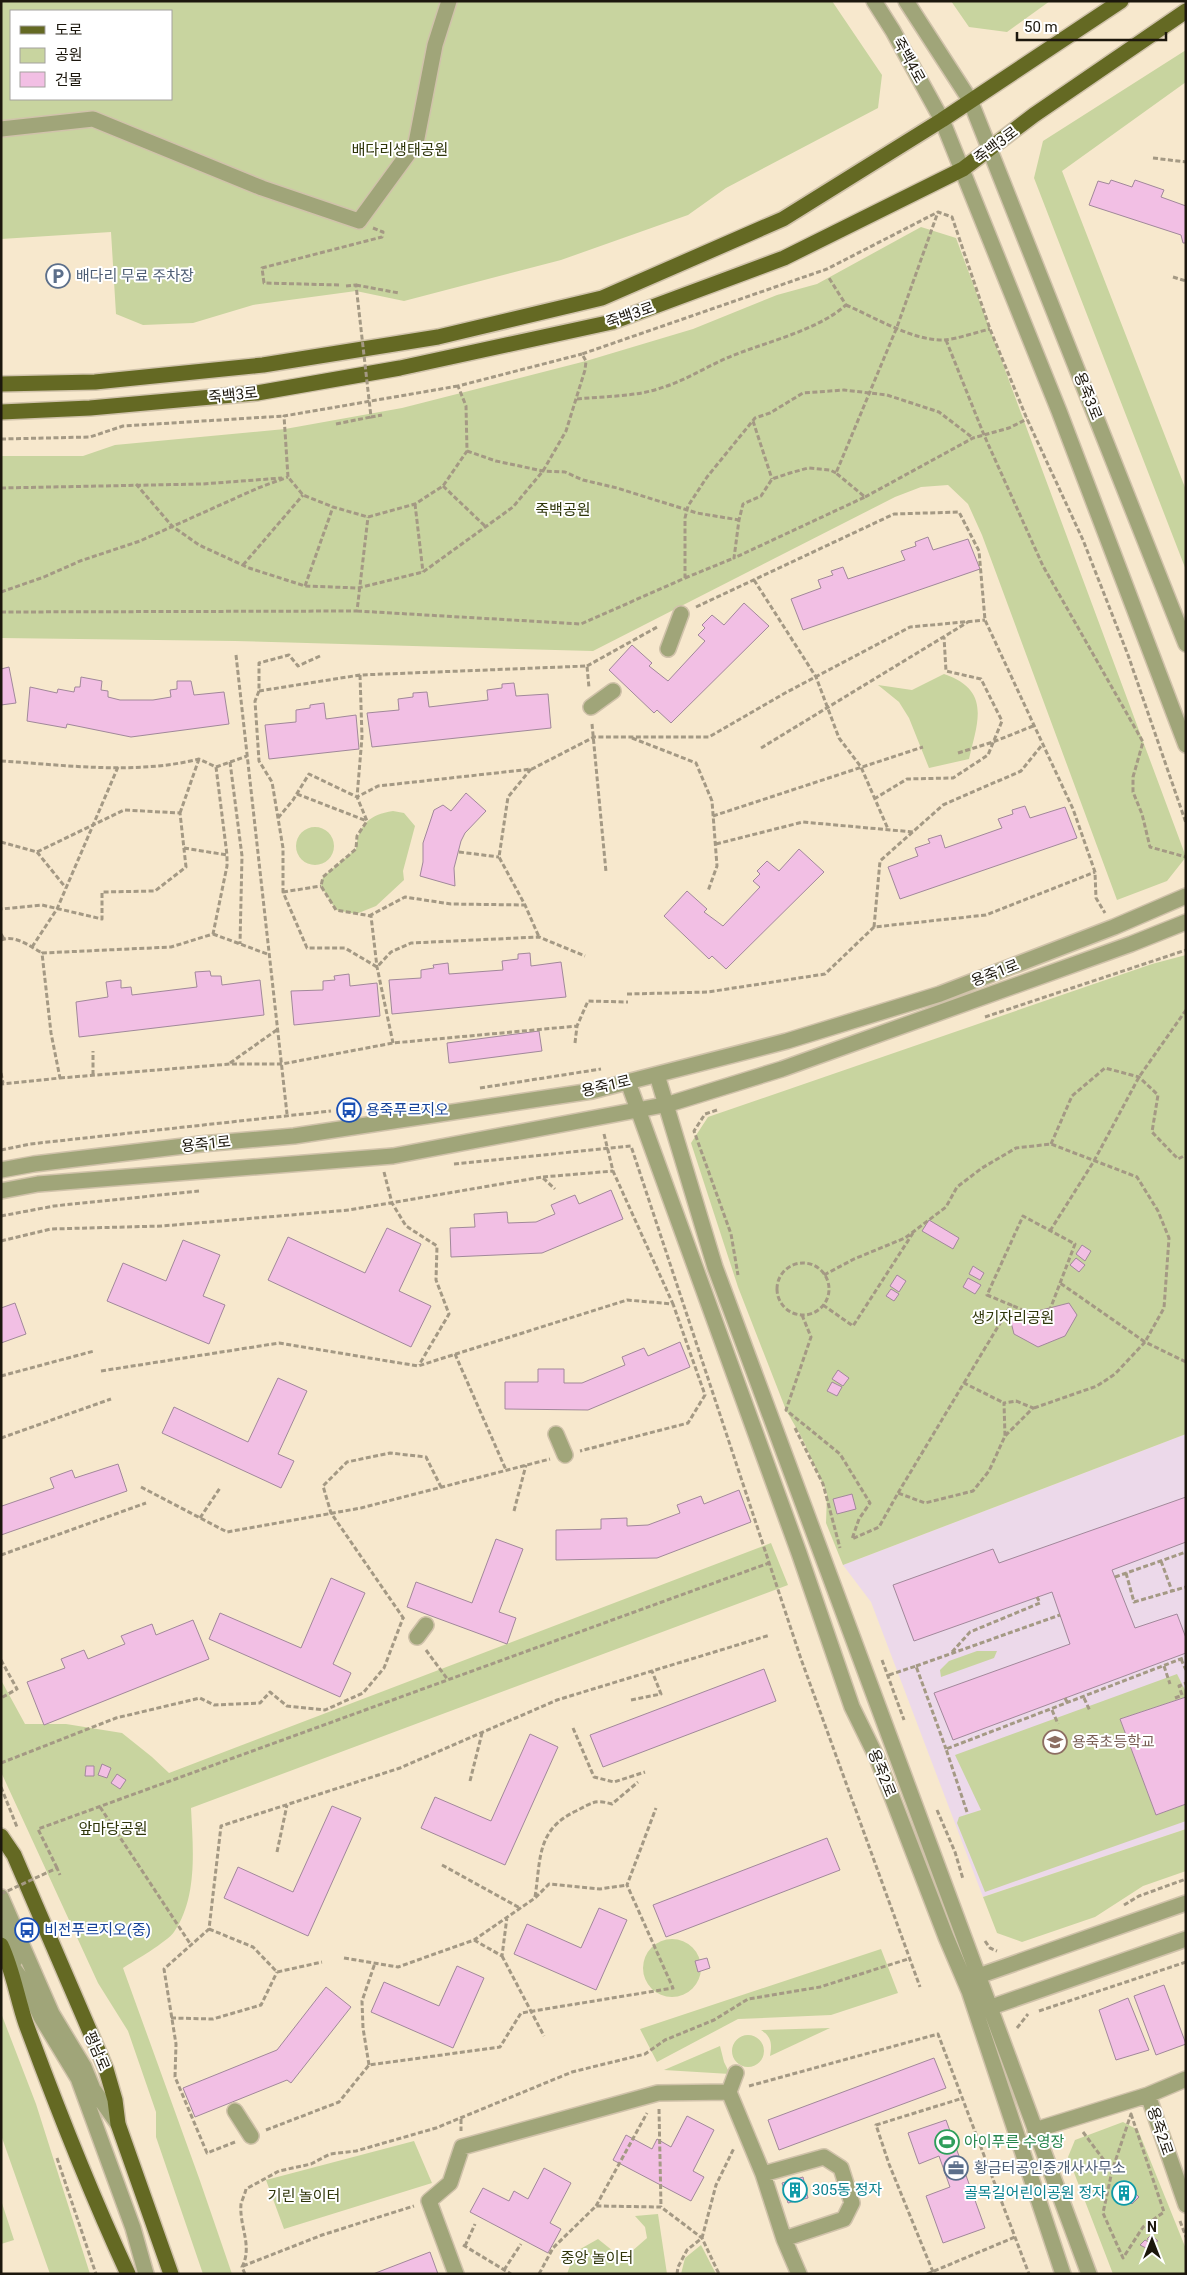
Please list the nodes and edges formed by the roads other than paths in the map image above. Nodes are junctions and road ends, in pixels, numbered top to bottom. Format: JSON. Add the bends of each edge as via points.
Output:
{"nodes":[{"id":1,"x":449,"y":1,"type":"edge"},
{"id":2,"x":874,"y":1,"type":"edge"},
{"id":3,"x":906,"y":1,"type":"edge"},
{"id":4,"x":1121,"y":1,"type":"edge"},
{"id":5,"x":1186,"y":11,"type":"edge"},
{"id":6,"x":970,"y":100,"type":"junction"},
{"id":7,"x":942,"y":120,"type":"junction"},
{"id":8,"x":1,"y":130,"type":"edge"},
{"id":9,"x":990,"y":149,"type":"junction"},
{"id":10,"x":963,"y":169,"type":"junction"},
{"id":11,"x":1,"y":384,"type":"edge"},
{"id":12,"x":1,"y":412,"type":"edge"},
{"id":13,"x":681,"y":614,"type":"road end"},
{"id":14,"x":1186,"y":644,"type":"edge"},
{"id":15,"x":668,"y":650,"type":"dead end"},
{"id":16,"x":613,"y":691,"type":"dead end"},
{"id":17,"x":591,"y":707,"type":"road end"},
{"id":18,"x":1186,"y":745,"type":"edge"},
{"id":19,"x":1186,"y":896,"type":"edge"},
{"id":20,"x":1186,"y":922,"type":"edge"},
{"id":21,"x":657,"y":1074,"type":"junction"},
{"id":22,"x":628,"y":1082,"type":"junction"},
{"id":23,"x":666,"y":1104,"type":"junction"},
{"id":24,"x":638,"y":1110,"type":"junction"},
{"id":25,"x":1,"y":1170,"type":"edge"},
{"id":26,"x":1,"y":1192,"type":"edge"},
{"id":27,"x":556,"y":1434,"type":"dead end"},
{"id":28,"x":565,"y":1455,"type":"road end"},
{"id":29,"x":1,"y":1836,"type":"edge"},
{"id":30,"x":1,"y":1895,"type":"edge"},
{"id":31,"x":1186,"y":1903,"type":"edge"},
{"id":32,"x":1,"y":1926,"type":"edge"},
{"id":33,"x":1186,"y":1939,"type":"edge"},
{"id":34,"x":1,"y":1945,"type":"edge"},
{"id":35,"x":9,"y":1961,"type":"junction"},
{"id":36,"x":971,"y":1983,"type":"junction"},
{"id":37,"x":27,"y":1988,"type":"junction"},
{"id":38,"x":983,"y":2010,"type":"junction"},
{"id":39,"x":736,"y":2074,"type":"dead end"},
{"id":40,"x":1186,"y":2079,"type":"edge"},
{"id":41,"x":729,"y":2092,"type":"junction"},
{"id":42,"x":1148,"y":2095,"type":"junction"},
{"id":43,"x":235,"y":2110,"type":"dead end"},
{"id":44,"x":118,"y":2124,"type":"junction"},
{"id":45,"x":1036,"y":2130,"type":"junction"},
{"id":46,"x":251,"y":2136,"type":"road end"},
{"id":47,"x":763,"y":2174,"type":"junction"},
{"id":48,"x":1182,"y":2211,"type":"edge"},
{"id":49,"x":784,"y":2239,"type":"junction"},
{"id":50,"x":128,"y":2274,"type":"edge"},
{"id":51,"x":146,"y":2274,"type":"edge"},
{"id":52,"x":171,"y":2274,"type":"edge"},
{"id":53,"x":456,"y":2274,"type":"edge"},
{"id":54,"x":799,"y":2274,"type":"edge"},
{"id":55,"x":1063,"y":2274,"type":"edge"},
{"id":56,"x":1089,"y":2274,"type":"edge"}],
"edges":[{"from":1,"to":8,"type":"street","via":[[435,45],[416,143],[359,221],[262,188],[93,119]]},
{"from":2,"to":7,"type":"street","name":"죽백4로"},
{"from":3,"to":6,"type":"street","name":"죽백4로"},
{"from":4,"to":6,"type":"main road","name":"죽백3로"},
{"from":5,"to":9,"type":"main road","name":"죽백3로"},
{"from":6,"to":7,"type":"main road","name":"죽백3로"},
{"from":6,"to":9,"type":"street","name":"죽백4로"},
{"from":7,"to":10,"type":"street","name":"죽백4로"},
{"from":7,"to":11,"type":"main road","name":"죽백3로","via":[[783,218],[602,298],[438,337],[264,365],[95,382]]},
{"from":9,"to":10,"type":"main road","name":"죽백3로"},
{"from":9,"to":14,"type":"street","name":"용죽3로"},
{"from":10,"to":12,"type":"main road","name":"죽백3로","via":[[784,258],[612,322],[400,368],[257,394]]},
{"from":10,"to":18,"type":"street","name":"죽백4로"},
{"from":13,"to":15,"type":"street"},
{"from":16,"to":17,"type":"street"},
{"from":19,"to":21,"type":"street","name":"용죽1로","via":[[940,994],[787,1042]]},
{"from":20,"to":23,"type":"street","via":[[782,1069]]},
{"from":21,"to":22,"type":"street","name":"용죽1로"},
{"from":21,"to":23,"type":"street"},
{"from":22,"to":24,"type":"street","name":"용죽2로"},
{"from":22,"to":25,"type":"street","name":"용죽1로","via":[[592,1091],[294,1136],[201,1144]]},
{"from":23,"to":24,"type":"street"},
{"from":23,"to":36,"type":"street","via":[[715,1267]]},
{"from":24,"to":26,"type":"street","via":[[394,1156],[38,1184]]},
{"from":24,"to":36,"type":"street","name":"용죽2로","via":[[852,1707],[877,1758]]},
{"from":27,"to":28,"type":"street"},
{"from":29,"to":44,"type":"main road","name":"평남로","via":[[14,1855],[106,2069]]},
{"from":30,"to":44,"type":"street","via":[[52,2014],[84,2067],[93,2089]]},
{"from":31,"to":36,"type":"street"},
{"from":32,"to":37,"type":"street"},
{"from":33,"to":38,"type":"street"},
{"from":34,"to":35,"type":"main road"},
{"from":35,"to":37,"type":"street"},
{"from":35,"to":50,"type":"main road","via":[[29,2031]]},
{"from":36,"to":38,"type":"street"},
{"from":37,"to":51,"type":"street","via":[[78,2078],[133,2228]]},
{"from":38,"to":45,"type":"street"},
{"from":38,"to":55,"type":"street"},
{"from":39,"to":41,"type":"street"},
{"from":40,"to":42,"type":"street","name":"용죽2로"},
{"from":41,"to":47,"type":"street"},
{"from":41,"to":53,"type":"street","via":[[658,2093],[462,2147],[450,2183],[429,2202]]},
{"from":42,"to":45,"type":"street"},
{"from":42,"to":48,"type":"street","name":"용죽2로"},
{"from":43,"to":46,"type":"street"},
{"from":44,"to":52,"type":"main road","name":"평남로"},
{"from":45,"to":56,"type":"street"},
{"from":47,"to":49,"type":"street"},
{"from":47,"to":49,"type":"street","via":[[824,2157],[841,2168],[852,2203],[844,2219]]},
{"from":49,"to":54,"type":"street"}]}
